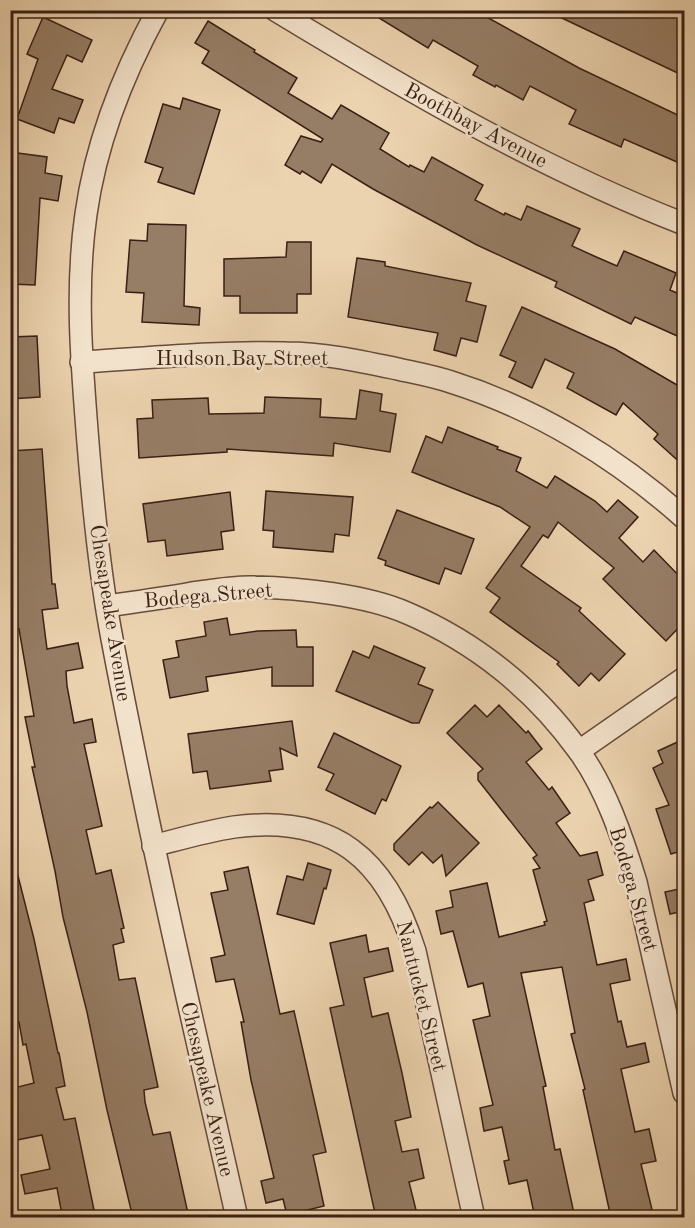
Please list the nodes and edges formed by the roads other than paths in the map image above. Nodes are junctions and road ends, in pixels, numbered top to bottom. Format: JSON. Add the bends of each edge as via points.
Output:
{"nodes":[{"id":1,"x":158,"y":10,"type":"edge"},
{"id":2,"x":275,"y":10,"type":"edge"},
{"id":3,"x":684,"y":224,"type":"edge"},
{"id":4,"x":81,"y":362,"type":"junction"},
{"id":5,"x":684,"y":518,"type":"edge"},
{"id":6,"x":107,"y":606,"type":"junction"},
{"id":7,"x":684,"y":678,"type":"edge"},
{"id":8,"x":579,"y":751,"type":"junction"},
{"id":9,"x":153,"y":846,"type":"junction"},
{"id":10,"x":684,"y":1092,"type":"edge"},
{"id":11,"x":237,"y":1218,"type":"edge"},
{"id":12,"x":474,"y":1218,"type":"edge"}],
"edges":[{"from":1,"to":4,"type":"street","name":"Chesapeake Avenue","via":[[134,54],[95,164],[80,262]]},
{"from":2,"to":3,"type":"street","name":"Boothbay Avenue","via":[[499,139]]},
{"from":4,"to":5,"type":"street","name":"Hudson Bay Street","via":[[287,353],[348,358],[450,382],[520,408],[571,434],[651,488]]},
{"from":4,"to":6,"type":"street","name":"Chesapeake Avenue","via":[[92,497]]},
{"from":6,"to":8,"type":"street","name":"Bodega Street","via":[[254,587],[351,597],[406,612],[498,665],[540,702]]},
{"from":6,"to":9,"type":"street","name":"Chesapeake Avenue"},
{"from":7,"to":8,"type":"street"},
{"from":8,"to":10,"type":"street","name":"Bodega Street","via":[[599,785],[626,849]]},
{"from":9,"to":11,"type":"street","name":"Chesapeake Avenue"},
{"from":9,"to":12,"type":"street","name":"Nantucket Street","via":[[233,827],[290,826],[328,836],[371,867],[396,902],[415,951]]}]}
